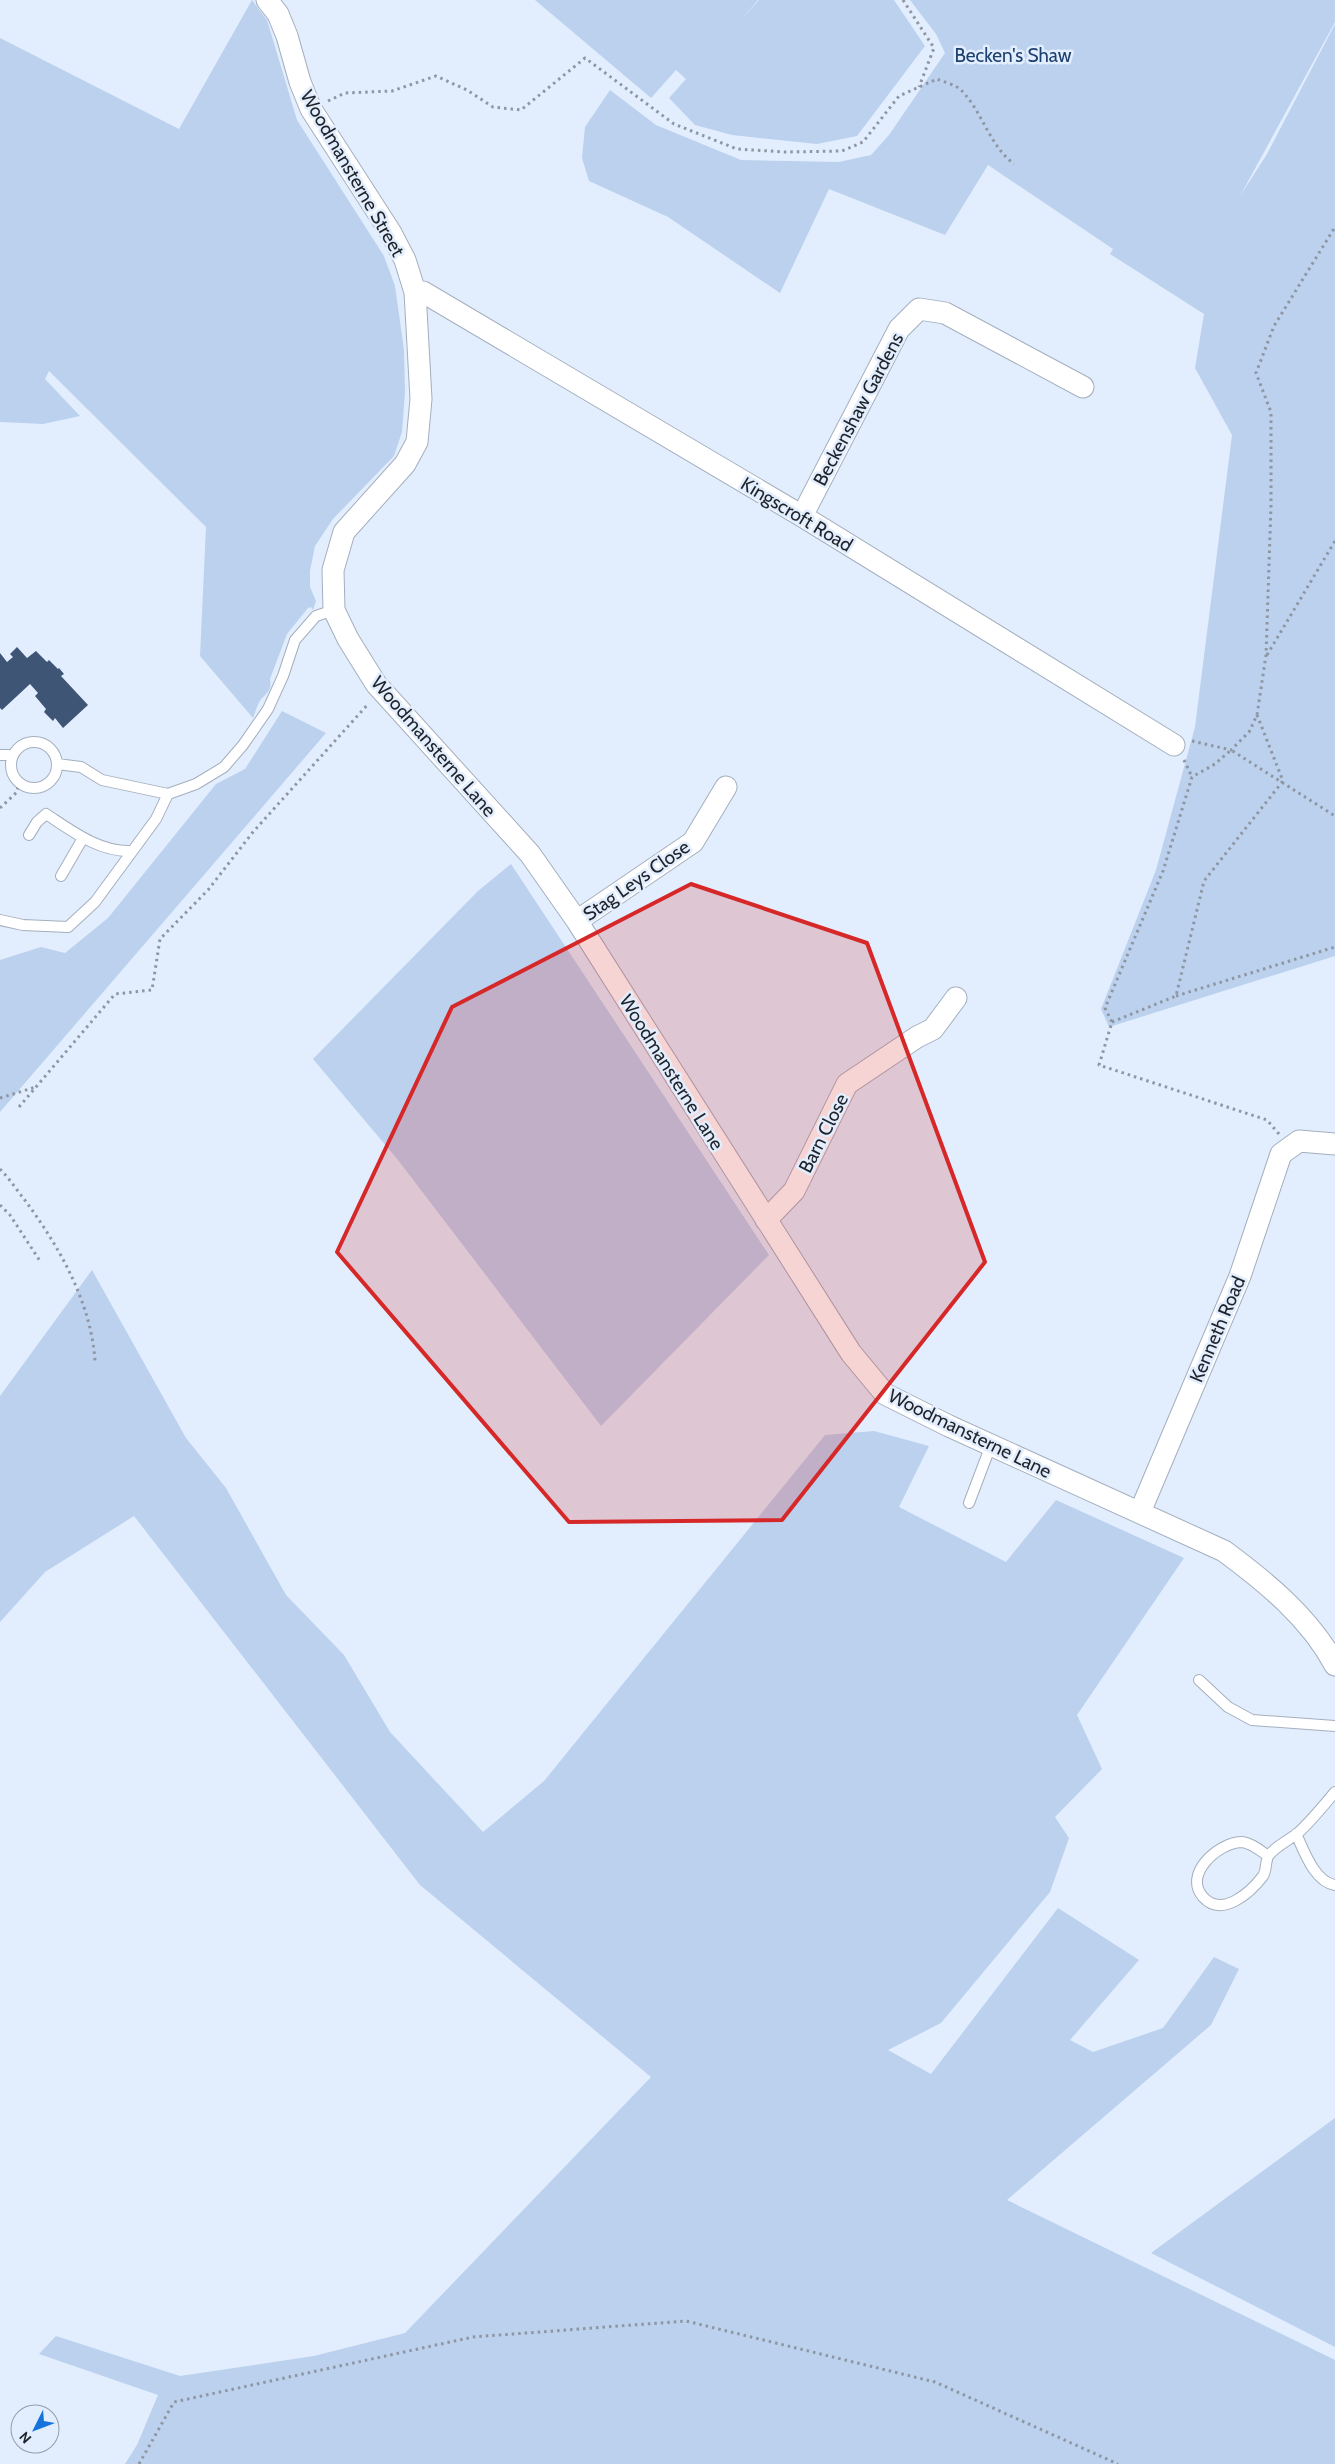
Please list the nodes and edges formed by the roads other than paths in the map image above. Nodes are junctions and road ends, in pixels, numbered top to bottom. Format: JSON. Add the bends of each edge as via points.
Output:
{"nodes":[{"id":1,"x":267,"y":0,"type":"edge"},
{"id":2,"x":415,"y":292,"type":"junction"},
{"id":3,"x":1083,"y":387,"type":"dead end"},
{"id":4,"x":802,"y":516,"type":"junction"},
{"id":5,"x":334,"y":610,"type":"junction"},
{"id":6,"x":1174,"y":745,"type":"road end"},
{"id":7,"x":0,"y":755,"type":"edge"},
{"id":8,"x":14,"y":755,"type":"junction"},
{"id":9,"x":57,"y":764,"type":"junction"},
{"id":10,"x":726,"y":787,"type":"dead end"},
{"id":11,"x":168,"y":794,"type":"junction"},
{"id":12,"x":29,"y":835,"type":"dead end"},
{"id":13,"x":83,"y":838,"type":"junction"},
{"id":14,"x":131,"y":851,"type":"junction"},
{"id":15,"x":61,"y":876,"type":"dead end"},
{"id":16,"x":0,"y":920,"type":"edge"},
{"id":17,"x":577,"y":921,"type":"junction"},
{"id":18,"x":956,"y":998,"type":"dead end"},
{"id":19,"x":1335,"y":1144,"type":"edge"},
{"id":20,"x":766,"y":1220,"type":"junction"},
{"id":21,"x":991,"y":1445,"type":"junction"},
{"id":22,"x":969,"y":1503,"type":"dead end"},
{"id":23,"x":1140,"y":1512,"type":"junction"},
{"id":24,"x":1335,"y":1665,"type":"edge"},
{"id":25,"x":1199,"y":1680,"type":"dead end"},
{"id":26,"x":1335,"y":1726,"type":"edge"},
{"id":27,"x":1335,"y":1792,"type":"edge"},
{"id":28,"x":1296,"y":1834,"type":"junction"},
{"id":29,"x":1268,"y":1856,"type":"junction"},
{"id":30,"x":1335,"y":1886,"type":"edge"}],
"edges":[{"from":1,"to":2,"type":"street","name":"Woodmansterne Street","via":[[278,14],[312,109],[391,233],[405,260]]},
{"from":2,"to":4,"type":"street","name":"Kingscroft Road","via":[[423,292]]},
{"from":2,"to":5,"type":"street","name":"Woodmansterne Lane","via":[[421,399],[417,442],[406,464],[344,532],[333,570]]},
{"from":3,"to":4,"type":"street","name":"Beckenshaw Gardens","via":[[945,313],[919,309],[900,329]]},
{"from":4,"to":6,"type":"street","name":"Kingscroft Road"},
{"from":5,"to":11,"type":"lane","via":[[316,616],[295,640],[268,709],[224,767],[196,784]]},
{"from":5,"to":17,"type":"street","name":"Woodmansterne Lane","via":[[348,639],[383,691],[530,854]]},
{"from":7,"to":8,"type":"lane"},
{"from":8,"to":9,"type":"lane","via":[[24,744],[39,742],[52,750]]},
{"from":8,"to":9,"type":"lane","via":[[12,770],[19,782],[33,788],[48,784]]},
{"from":9,"to":11,"type":"lane","via":[[81,767],[102,780]]},
{"from":10,"to":17,"type":"street","name":"Stag Leys Close","via":[[693,842]]},
{"from":11,"to":14,"type":"lane","via":[[156,819]]},
{"from":12,"to":13,"type":"lane","via":[[46,814]]},
{"from":13,"to":14,"type":"lane","via":[[116,851]]},
{"from":13,"to":15,"type":"lane"},
{"from":14,"to":16,"type":"lane","via":[[95,902],[68,927],[22,925]]},
{"from":17,"to":20,"type":"street","name":"Woodmansterne Lane"},
{"from":18,"to":20,"type":"street","name":"Barn Close","via":[[933,1029],[917,1036],[848,1084],[794,1191]]},
{"from":19,"to":23,"type":"street","name":"Kenneth Road","via":[[1299,1141],[1281,1154],[1240,1276]]},
{"from":20,"to":21,"type":"street","name":"Woodmansterne Lane","via":[[851,1353],[885,1394]]},
{"from":21,"to":22,"type":"lane"},
{"from":21,"to":23,"type":"street","name":"Woodmansterne Lane"},
{"from":23,"to":24,"type":"street","name":"Woodmansterne Lane","via":[[1224,1551],[1252,1571],[1304,1620]]},
{"from":25,"to":26,"type":"lane","via":[[1228,1707],[1252,1720]]},
{"from":27,"to":28,"type":"lane"},
{"from":28,"to":29,"type":"lane"},
{"from":28,"to":30,"type":"lane","via":[[1315,1871]]},
{"from":29,"to":29,"type":"lane","via":[[1263,1876],[1231,1904],[1211,1904],[1202,1896],[1199,1871],[1214,1854],[1244,1842]]}]}
